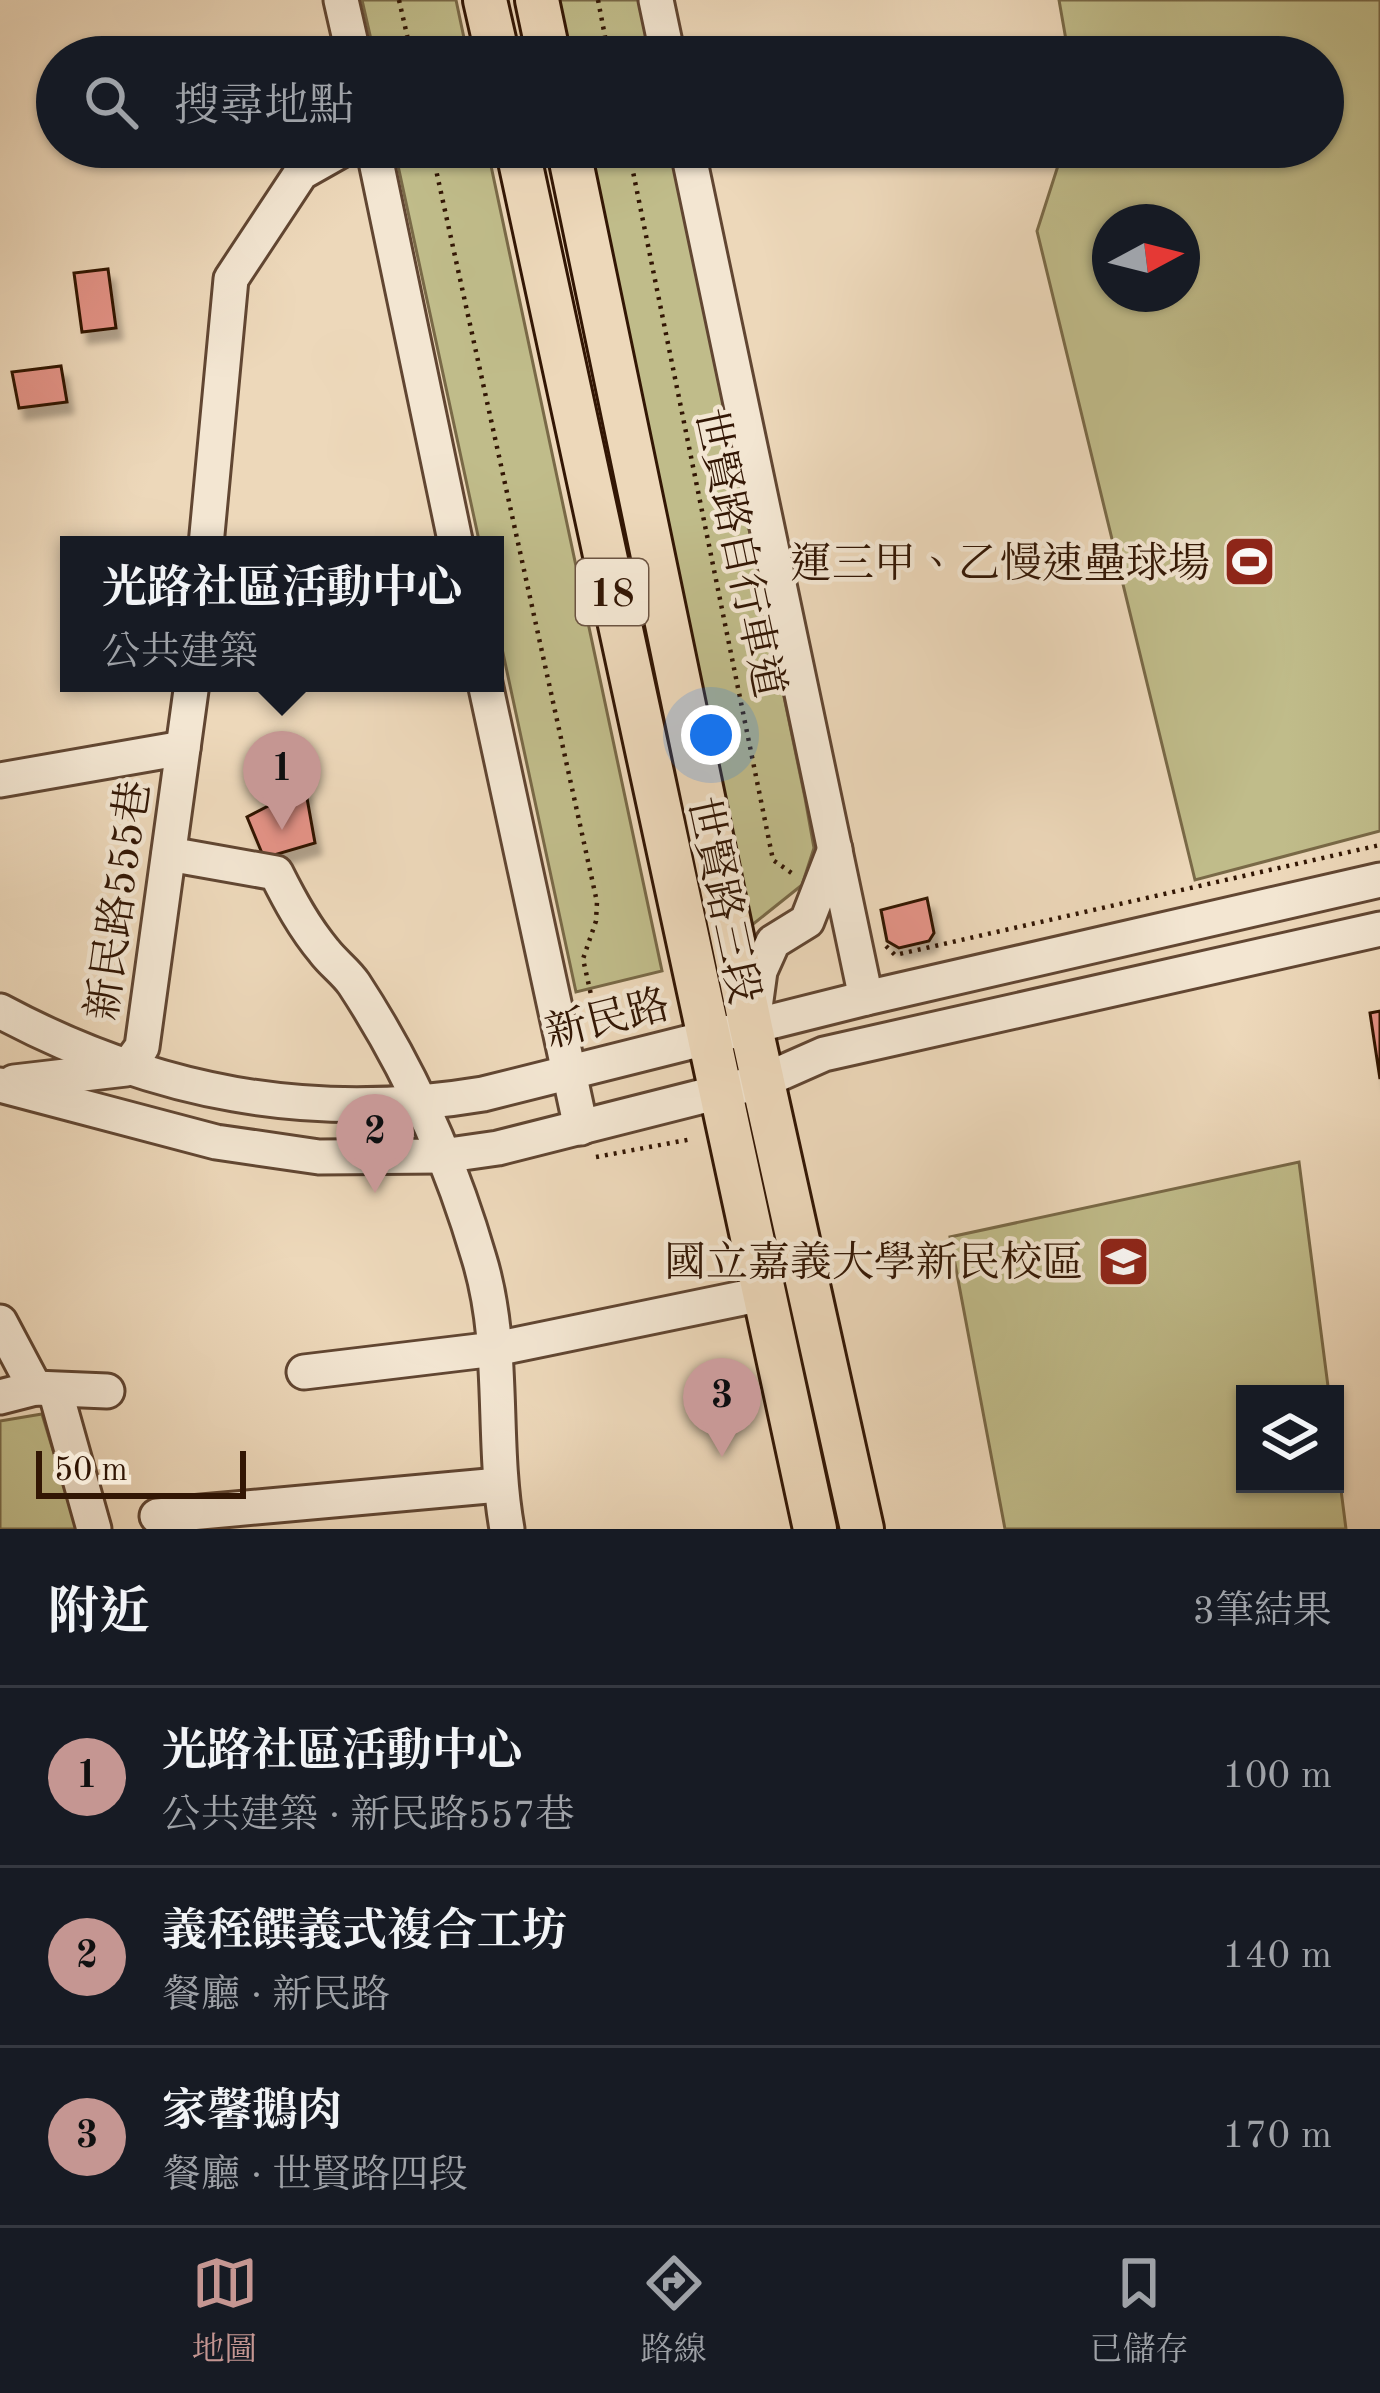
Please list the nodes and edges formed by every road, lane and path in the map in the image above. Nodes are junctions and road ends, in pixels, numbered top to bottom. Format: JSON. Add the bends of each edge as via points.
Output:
{"nodes":[{"id":1,"x":341,"y":0,"type":"edge"},
{"id":2,"x":399,"y":0,"type":"edge"},
{"id":3,"x":485,"y":0,"type":"edge"},
{"id":4,"x":537,"y":0,"type":"edge"},
{"id":5,"x":598,"y":0,"type":"edge"},
{"id":6,"x":656,"y":0,"type":"edge"},
{"id":7,"x":349,"y":36,"type":"edge"},
{"id":8,"x":407,"y":36,"type":"edge"},
{"id":9,"x":493,"y":36,"type":"edge"},
{"id":10,"x":545,"y":36,"type":"edge"},
{"id":11,"x":605,"y":36,"type":"edge"},
{"id":12,"x":664,"y":36,"type":"edge"},
{"id":13,"x":310,"y":168,"type":"edge"},
{"id":14,"x":377,"y":168,"type":"edge"},
{"id":15,"x":436,"y":168,"type":"edge"},
{"id":16,"x":522,"y":168,"type":"edge"},
{"id":17,"x":572,"y":168,"type":"edge"},
{"id":18,"x":632,"y":168,"type":"edge"},
{"id":19,"x":691,"y":168,"type":"edge"},
{"id":20,"x":207,"y":536,"type":"edge"},
{"id":21,"x":454,"y":536,"type":"edge"},
{"id":22,"x":191,"y":692,"type":"edge"},
{"id":23,"x":487,"y":692,"type":"edge"},
{"id":24,"x":183,"y":748,"type":"junction"},
{"id":25,"x":0,"y":780,"type":"edge"},
{"id":26,"x":1380,"y":844,"type":"edge"},
{"id":27,"x":836,"y":849,"type":"junction"},
{"id":28,"x":170,"y":854,"type":"junction"},
{"id":29,"x":1380,"y":880,"type":"edge"},
{"id":30,"x":807,"y":921,"type":"junction"},
{"id":31,"x":1380,"y":929,"type":"edge"},
{"id":32,"x":883,"y":944,"type":"dead end"},
{"id":33,"x":866,"y":998,"type":"junction"},
{"id":34,"x":594,"y":1008,"type":"dead end"},
{"id":35,"x":0,"y":1011,"type":"edge"},
{"id":36,"x":752,"y":1028,"type":"junction"},
{"id":37,"x":708,"y":1038,"type":"junction"},
{"id":38,"x":126,"y":1069,"type":"junction"},
{"id":39,"x":567,"y":1074,"type":"junction"},
{"id":40,"x":764,"y":1081,"type":"junction"},
{"id":41,"x":0,"y":1084,"type":"edge"},
{"id":42,"x":719,"y":1091,"type":"junction"},
{"id":43,"x":421,"y":1105,"type":"junction"},
{"id":44,"x":692,"y":1139,"type":"dead end"},
{"id":45,"x":582,"y":1144,"type":"junction"},
{"id":46,"x":442,"y":1156,"type":"junction"},
{"id":47,"x":762,"y":1294,"type":"junction"},
{"id":48,"x":0,"y":1322,"type":"edge"},
{"id":49,"x":495,"y":1348,"type":"junction"},
{"id":50,"x":304,"y":1372,"type":"dead end"},
{"id":51,"x":45,"y":1389,"type":"junction"},
{"id":52,"x":107,"y":1391,"type":"dead end"},
{"id":53,"x":0,"y":1397,"type":"edge"},
{"id":54,"x":500,"y":1485,"type":"junction"},
{"id":55,"x":158,"y":1516,"type":"dead end"},
{"id":56,"x":94,"y":1529,"type":"edge"},
{"id":57,"x":507,"y":1529,"type":"edge"},
{"id":58,"x":815,"y":1529,"type":"edge"},
{"id":59,"x":862,"y":1529,"type":"edge"}],
"edges":[{"from":1,"to":7,"type":"street"},
{"from":2,"to":8,"type":"path"},
{"from":3,"to":9,"type":"main road"},
{"from":4,"to":10,"type":"main road"},
{"from":5,"to":11,"type":"path"},
{"from":6,"to":12,"type":"street"},
{"from":13,"to":20,"type":"street","via":[[231,279]]},
{"from":14,"to":21,"type":"street"},
{"from":15,"to":34,"type":"path","via":[[597,902],[583,959]]},
{"from":16,"to":37,"type":"main road","name":"世賢路三段","number":"18"},
{"from":17,"to":36,"type":"main road","name":"世賢路三段","number":"18"},
{"from":18,"to":30,"type":"path","name":"世賢路自行車道","via":[[773,860],[800,879]]},
{"from":19,"to":27,"type":"street"},
{"from":22,"to":24,"type":"street","name":"新民路555巷"},
{"from":23,"to":39,"type":"street"},
{"from":24,"to":25,"type":"street"},
{"from":24,"to":28,"type":"street","name":"新民路555巷"},
{"from":26,"to":32,"type":"path","via":[[895,955]]},
{"from":27,"to":30,"type":"street","name":"世賢路三段"},
{"from":27,"to":33,"type":"street"},
{"from":28,"to":38,"type":"street","name":"新民路555巷","via":[[142,1048]]},
{"from":28,"to":43,"type":"street","via":[[277,873],[304,924],[351,979]]},
{"from":29,"to":33,"type":"street","name":"新民路"},
{"from":30,"to":36,"type":"street","name":"世賢路三段","via":[[773,942]]},
{"from":31,"to":40,"type":"street","via":[[824,1054]]},
{"from":33,"to":36,"type":"street","name":"新民路"},
{"from":35,"to":38,"type":"street","name":"新民路"},
{"from":36,"to":37,"type":"street","name":"新民路"},
{"from":36,"to":40,"type":"main road","number":"18"},
{"from":37,"to":39,"type":"street","name":"新民路"},
{"from":37,"to":42,"type":"main road","number":"18"},
{"from":38,"to":41,"type":"street","name":"新民路555巷"},
{"from":38,"to":43,"type":"street","name":"新民路","via":[[220,1094]]},
{"from":39,"to":43,"type":"street","name":"新民路"},
{"from":39,"to":45,"type":"street"},
{"from":40,"to":42,"type":"street"},
{"from":40,"to":59,"type":"main road","number":"18"},
{"from":41,"to":46,"type":"street","via":[[216,1142],[319,1157]]},
{"from":42,"to":45,"type":"street"},
{"from":42,"to":47,"type":"main road","number":"18"},
{"from":43,"to":46,"type":"street"},
{"from":44,"to":45,"type":"path"},
{"from":45,"to":46,"type":"street"},
{"from":46,"to":49,"type":"street","via":[[479,1259]]},
{"from":47,"to":49,"type":"street"},
{"from":47,"to":58,"type":"main road","number":"18"},
{"from":48,"to":51,"type":"street"},
{"from":49,"to":50,"type":"street"},
{"from":49,"to":54,"type":"street"},
{"from":51,"to":52,"type":"street"},
{"from":51,"to":53,"type":"street"},
{"from":51,"to":56,"type":"street"},
{"from":54,"to":55,"type":"street"},
{"from":54,"to":57,"type":"street"}]}
